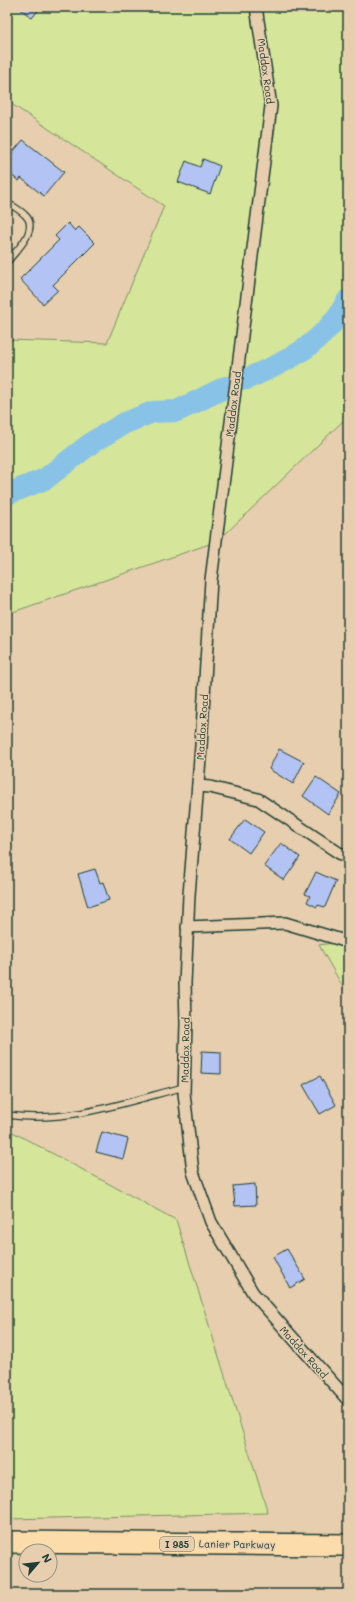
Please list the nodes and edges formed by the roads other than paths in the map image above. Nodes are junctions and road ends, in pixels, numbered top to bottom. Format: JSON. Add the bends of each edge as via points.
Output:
{"nodes":[{"id":1,"x":256,"y":7,"type":"edge"},
{"id":2,"x":7,"y":202,"type":"edge"},
{"id":3,"x":7,"y":262,"type":"edge"},
{"id":4,"x":198,"y":786,"type":"junction"},
{"id":5,"x":348,"y":856,"type":"edge"},
{"id":6,"x":187,"y":927,"type":"junction"},
{"id":7,"x":348,"y":942,"type":"edge"},
{"id":8,"x":184,"y":1086,"type":"junction"},
{"id":9,"x":7,"y":1115,"type":"edge"},
{"id":10,"x":348,"y":1400,"type":"edge"},
{"id":11,"x":7,"y":1542,"type":"edge"},
{"id":12,"x":348,"y":1545,"type":"edge"}],
"edges":[{"from":1,"to":4,"type":"street","name":"Maddox Road","via":[[271,106],[211,580]]},
{"from":2,"to":3,"type":"lane","via":[[26,216],[30,225],[26,239]]},
{"from":4,"to":5,"type":"street","via":[[258,799],[339,853]]},
{"from":4,"to":6,"type":"street","name":"Maddox Road"},
{"from":6,"to":7,"type":"street","via":[[285,923]]},
{"from":6,"to":8,"type":"street","name":"Maddox Road"},
{"from":8,"to":9,"type":"lane","via":[[80,1114],[19,1117]]},
{"from":8,"to":10,"type":"street","name":"Maddox Road","via":[[193,1172],[211,1222],[253,1294]]},
{"from":11,"to":12,"type":"highway","name":"Lanier Parkway","number":"I 985"}]}
